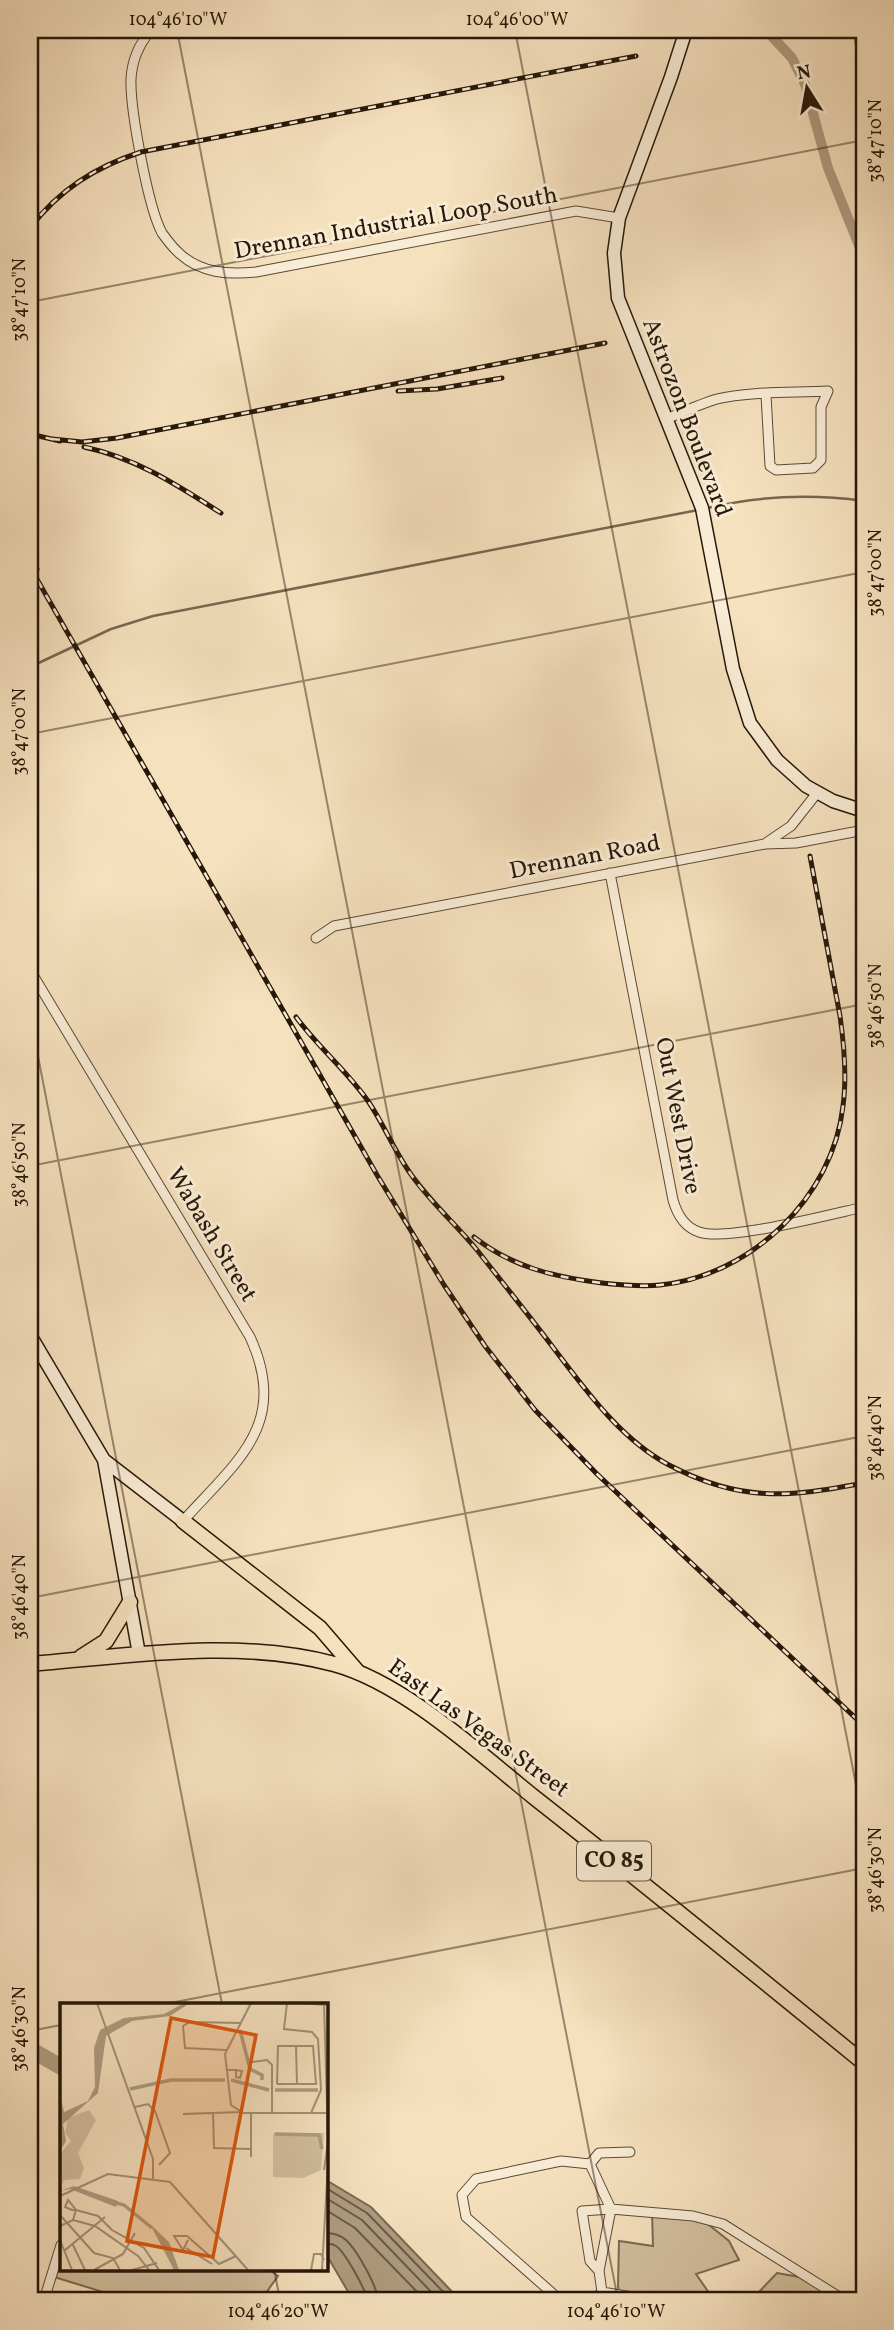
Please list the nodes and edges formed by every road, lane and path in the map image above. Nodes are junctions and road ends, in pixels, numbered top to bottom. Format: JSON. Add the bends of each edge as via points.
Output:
{"nodes":[{"id":1,"x":151,"y":30,"type":"edge"},
{"id":2,"x":686,"y":30,"type":"edge"},
{"id":3,"x":618,"y":218,"type":"junction"},
{"id":4,"x":766,"y":395,"type":"junction"},
{"id":5,"x":666,"y":419,"type":"junction"},
{"id":6,"x":817,"y":793,"type":"junction"},
{"id":7,"x":864,"y":811,"type":"edge"},
{"id":8,"x":864,"y":830,"type":"edge"},
{"id":9,"x":765,"y":844,"type":"junction"},
{"id":10,"x":610,"y":873,"type":"junction"},
{"id":11,"x":316,"y":938,"type":"dead end"},
{"id":12,"x":30,"y":970,"type":"edge"},
{"id":13,"x":864,"y":1207,"type":"edge"},
{"id":14,"x":30,"y":1335,"type":"edge"},
{"id":15,"x":104,"y":1460,"type":"junction"},
{"id":16,"x":183,"y":1521,"type":"junction"},
{"id":17,"x":130,"y":1602,"type":"junction"},
{"id":18,"x":139,"y":1654,"type":"junction"},
{"id":19,"x":75,"y":1661,"type":"junction"},
{"id":20,"x":30,"y":1664,"type":"edge"},
{"id":21,"x":357,"y":1671,"type":"junction"},
{"id":22,"x":864,"y":2063,"type":"edge"},
{"id":23,"x":630,"y":2152,"type":"dead end"},
{"id":24,"x":590,"y":2164,"type":"junction"},
{"id":25,"x":611,"y":2209,"type":"junction"},
{"id":26,"x":60,"y":2248,"type":"edge"},
{"id":27,"x":598,"y":2271,"type":"junction"},
{"id":28,"x":601,"y":2292,"type":"junction"},
{"id":29,"x":44,"y":2300,"type":"edge"},
{"id":30,"x":560,"y":2300,"type":"edge"},
{"id":31,"x":593,"y":2300,"type":"edge"},
{"id":32,"x":650,"y":2300,"type":"edge"},
{"id":33,"x":844,"y":2300,"type":"edge"}],
"edges":[{"from":1,"to":3,"type":"street","name":"Drennan Industrial Loop South","via":[[140,46],[131,77],[153,207],[162,233],[186,259],[219,273],[256,272],[576,211]]},
{"from":2,"to":3,"type":"main road","name":"Astrozon Boulevard"},
{"from":3,"to":5,"type":"main road","name":"Astrozon Boulevard","via":[[614,253],[618,298]]},
{"from":4,"to":4,"type":"street","via":[[828,391],[821,407],[818,466],[771,467]]},
{"from":4,"to":5,"type":"street","via":[[718,399]]},
{"from":5,"to":6,"type":"main road","name":"Astrozon Boulevard","via":[[707,526],[733,669],[750,723],[777,760]]},
{"from":6,"to":7,"type":"main road","name":"Astrozon Boulevard"},
{"from":6,"to":9,"type":"street","via":[[792,826]]},
{"from":8,"to":9,"type":"street","name":"Drennan Road"},
{"from":9,"to":10,"type":"street","name":"Drennan Road"},
{"from":10,"to":11,"type":"street","name":"Drennan Road","via":[[334,926]]},
{"from":10,"to":13,"type":"street","name":"Out West Drive","via":[[673,1200],[683,1221],[697,1232],[727,1234]]},
{"from":12,"to":16,"type":"street","name":"Wabash Street","via":[[250,1337],[262,1365],[265,1399],[258,1427],[238,1460]]},
{"from":14,"to":15,"type":"main road"},
{"from":15,"to":16,"type":"main road"},
{"from":15,"to":17,"type":"main road"},
{"from":16,"to":21,"type":"main road","via":[[320,1628]]},
{"from":17,"to":18,"type":"main road"},
{"from":17,"to":19,"type":"main road","via":[[107,1641]]},
{"from":18,"to":19,"type":"main road","number":"CO 85"},
{"from":18,"to":21,"type":"main road","name":"East Las Vegas Street","number":"CO 85","via":[[275,1654]]},
{"from":19,"to":20,"type":"main road","number":"CO 85"},
{"from":21,"to":22,"type":"main road","name":"East Las Vegas Street","number":"CO 85","via":[[396,1692],[465,1742]]},
{"from":23,"to":24,"type":"street","via":[[599,2153]]},
{"from":24,"to":25,"type":"street"},
{"from":24,"to":30,"type":"street","via":[[561,2161],[476,2179],[463,2195],[466,2217]]},
{"from":25,"to":27,"type":"street"},
{"from":25,"to":27,"type":"street","via":[[582,2211],[590,2261]]},
{"from":25,"to":33,"type":"street","via":[[693,2216],[723,2224]]},
{"from":26,"to":29,"type":"street"},
{"from":27,"to":28,"type":"street"},
{"from":28,"to":31,"type":"street"},
{"from":28,"to":32,"type":"street"}]}
